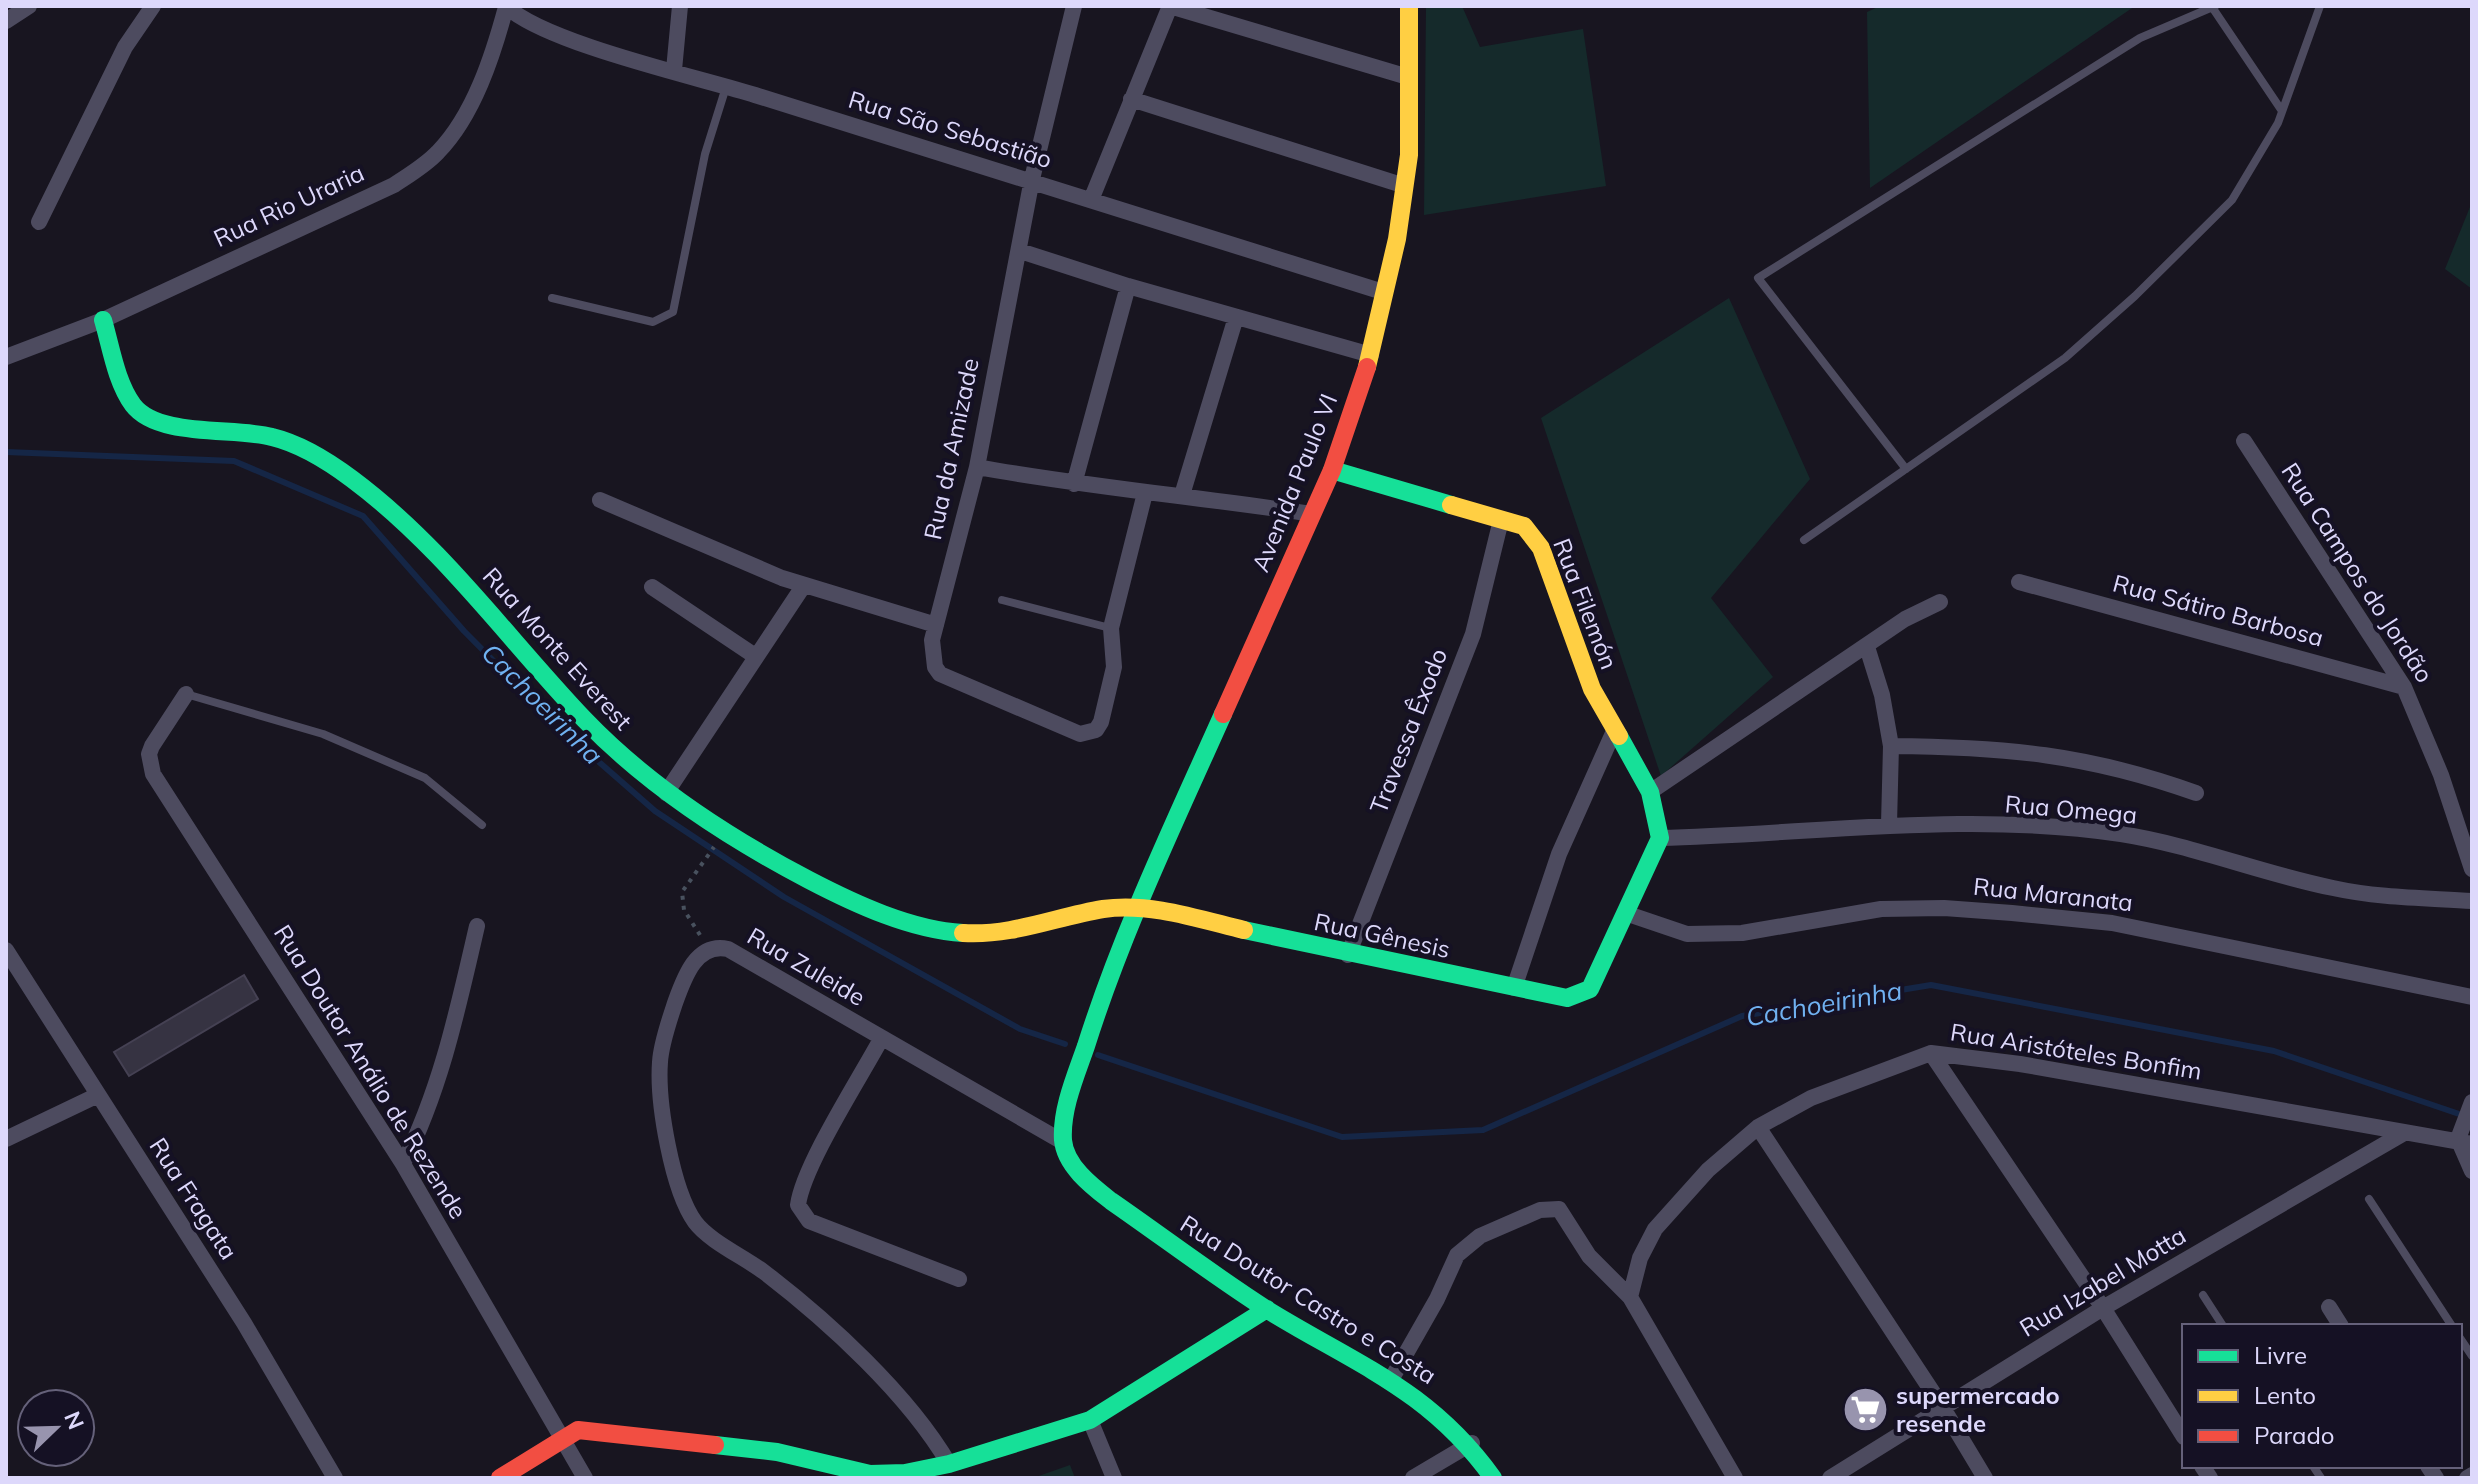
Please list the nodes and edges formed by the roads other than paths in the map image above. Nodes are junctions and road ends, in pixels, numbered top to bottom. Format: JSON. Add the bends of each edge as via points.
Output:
{"nodes":[{"id":1,"x":29,"y":6,"type":"edge"},
{"id":2,"x":153,"y":6,"type":"edge"},
{"id":3,"x":506,"y":6,"type":"edge"},
{"id":4,"x":680,"y":6,"type":"edge"},
{"id":5,"x":1074,"y":6,"type":"edge"},
{"id":6,"x":1170,"y":6,"type":"edge"},
{"id":7,"x":1409,"y":6,"type":"edge"},
{"id":8,"x":2320,"y":6,"type":"edge"},
{"id":9,"x":2213,"y":7,"type":"edge"},
{"id":10,"x":6,"y":21,"type":"edge"},
{"id":11,"x":674,"y":70,"type":"junction"},
{"id":12,"x":1408,"y":77,"type":"junction"},
{"id":13,"x":726,"y":86,"type":"junction"},
{"id":14,"x":1131,"y":99,"type":"junction"},
{"id":15,"x":2282,"y":111,"type":"junction"},
{"id":16,"x":1032,"y":179,"type":"junction"},
{"id":17,"x":1405,"y":186,"type":"junction"},
{"id":18,"x":1091,"y":200,"type":"junction"},
{"id":19,"x":39,"y":222,"type":"dead end"},
{"id":20,"x":1020,"y":251,"type":"junction"},
{"id":21,"x":1128,"y":286,"type":"junction"},
{"id":22,"x":1383,"y":292,"type":"junction"},
{"id":23,"x":552,"y":298,"type":"dead end"},
{"id":24,"x":1236,"y":317,"type":"junction"},
{"id":25,"x":103,"y":320,"type":"junction"},
{"id":26,"x":1371,"y":355,"type":"junction"},
{"id":27,"x":6,"y":357,"type":"edge"},
{"id":28,"x":2244,"y":441,"type":"dead end"},
{"id":29,"x":977,"y":467,"type":"junction"},
{"id":30,"x":1906,"y":469,"type":"junction"},
{"id":31,"x":1332,"y":470,"type":"junction"},
{"id":32,"x":1074,"y":484,"type":"junction"},
{"id":33,"x":1145,"y":493,"type":"junction"},
{"id":34,"x":1182,"y":495,"type":"junction"},
{"id":35,"x":600,"y":500,"type":"dead end"},
{"id":36,"x":1312,"y":514,"type":"junction"},
{"id":37,"x":1501,"y":520,"type":"junction"},
{"id":38,"x":1804,"y":540,"type":"dead end"},
{"id":39,"x":2019,"y":582,"type":"dead end"},
{"id":40,"x":804,"y":585,"type":"junction"},
{"id":41,"x":652,"y":587,"type":"dead end"},
{"id":42,"x":1002,"y":600,"type":"dead end"},
{"id":43,"x":1940,"y":602,"type":"dead end"},
{"id":44,"x":936,"y":625,"type":"junction"},
{"id":45,"x":1111,"y":628,"type":"junction"},
{"id":46,"x":1867,"y":647,"type":"junction"},
{"id":47,"x":755,"y":656,"type":"junction"},
{"id":48,"x":2404,"y":687,"type":"junction"},
{"id":49,"x":186,"y":694,"type":"joint"},
{"id":50,"x":1614,"y":731,"type":"junction"},
{"id":51,"x":1891,"y":746,"type":"junction"},
{"id":52,"x":1650,"y":792,"type":"junction"},
{"id":53,"x":666,"y":793,"type":"junction"},
{"id":54,"x":2196,"y":793,"type":"dead end"},
{"id":55,"x":1889,"y":824,"type":"junction"},
{"id":56,"x":482,"y":825,"type":"dead end"},
{"id":57,"x":1660,"y":838,"type":"junction"},
{"id":58,"x":2472,"y":869,"type":"edge"},
{"id":59,"x":2472,"y":901,"type":"edge"},
{"id":60,"x":1137,"y":907,"type":"junction"},
{"id":61,"x":1628,"y":914,"type":"junction"},
{"id":62,"x":477,"y":926,"type":"dead end"},
{"id":63,"x":6,"y":950,"type":"edge"},
{"id":64,"x":1348,"y":955,"type":"junction"},
{"id":65,"x":1514,"y":988,"type":"junction"},
{"id":66,"x":2472,"y":997,"type":"edge"},
{"id":67,"x":881,"y":1039,"type":"junction"},
{"id":68,"x":1931,"y":1053,"type":"junction"},
{"id":69,"x":98,"y":1095,"type":"junction"},
{"id":70,"x":2472,"y":1102,"type":"edge"},
{"id":71,"x":1758,"y":1127,"type":"junction"},
{"id":72,"x":2404,"y":1133,"type":"junction"},
{"id":73,"x":6,"y":1139,"type":"edge"},
{"id":74,"x":2465,"y":1141,"type":"edge"},
{"id":75,"x":1063,"y":1142,"type":"junction"},
{"id":76,"x":403,"y":1164,"type":"junction"},
{"id":77,"x":2472,"y":1171,"type":"edge"},
{"id":78,"x":2369,"y":1199,"type":"dead end"},
{"id":79,"x":959,"y":1279,"type":"dead end"},
{"id":80,"x":2203,"y":1295,"type":"dead end"},
{"id":81,"x":1630,"y":1297,"type":"junction"},
{"id":82,"x":2329,"y":1307,"type":"dead end"},
{"id":83,"x":2103,"y":1308,"type":"junction"},
{"id":84,"x":1267,"y":1309,"type":"junction"},
{"id":85,"x":2222,"y":1324,"type":"edge"},
{"id":86,"x":2340,"y":1324,"type":"edge"},
{"id":87,"x":2451,"y":1324,"type":"edge"},
{"id":88,"x":1392,"y":1378,"type":"junction"},
{"id":89,"x":1943,"y":1408,"type":"junction"},
{"id":90,"x":1090,"y":1420,"type":"junction"},
{"id":91,"x":2182,"y":1434,"type":"edge"},
{"id":92,"x":562,"y":1440,"type":"junction"},
{"id":93,"x":1472,"y":1443,"type":"junction"},
{"id":94,"x":949,"y":1464,"type":"junction"},
{"id":95,"x":871,"y":1476,"type":"edge"},
{"id":96,"x":335,"y":1478,"type":"edge"},
{"id":97,"x":500,"y":1478,"type":"edge"},
{"id":98,"x":585,"y":1478,"type":"edge"},
{"id":99,"x":1114,"y":1478,"type":"edge"},
{"id":100,"x":1413,"y":1478,"type":"edge"},
{"id":101,"x":1493,"y":1478,"type":"edge"},
{"id":102,"x":1735,"y":1478,"type":"edge"},
{"id":103,"x":1830,"y":1478,"type":"edge"},
{"id":104,"x":1985,"y":1478,"type":"edge"}],
"edges":[{"from":1,"to":10,"type":"street"},
{"from":2,"to":19,"type":"street","via":[[125,47]]},
{"from":3,"to":11,"type":"street","name":"Rua São Sebastião","via":[[538,26]]},
{"from":3,"to":25,"type":"street","name":"Rua Rio Uraria","via":[[466,112],[438,152],[419,168],[394,185]]},
{"from":4,"to":11,"type":"street"},
{"from":5,"to":16,"type":"street","name":"Rua da Amizade"},
{"from":6,"to":12,"type":"street"},
{"from":6,"to":14,"type":"street"},
{"from":7,"to":12,"type":"street","name":"Avenida Paulo VI"},
{"from":8,"to":15,"type":"lane"},
{"from":9,"to":15,"type":"lane"},
{"from":9,"to":30,"type":"lane","via":[[2140,38],[1758,278]]},
{"from":11,"to":13,"type":"street","name":"Rua São Sebastião"},
{"from":12,"to":17,"type":"street","name":"Avenida Paulo VI"},
{"from":13,"to":16,"type":"street","name":"Rua São Sebastião"},
{"from":13,"to":23,"type":"lane","via":[[705,154],[673,312],[653,322]]},
{"from":14,"to":17,"type":"street"},
{"from":14,"to":18,"type":"street"},
{"from":15,"to":30,"type":"lane","via":[[2232,200],[2135,296],[2065,358]]},
{"from":16,"to":18,"type":"street","name":"Rua São Sebastião"},
{"from":16,"to":20,"type":"street","name":"Rua da Amizade"},
{"from":17,"to":22,"type":"street","name":"Avenida Paulo VI"},
{"from":18,"to":22,"type":"street","name":"Rua São Sebastião"},
{"from":20,"to":21,"type":"street"},
{"from":20,"to":29,"type":"street","name":"Rua da Amizade"},
{"from":21,"to":24,"type":"street"},
{"from":21,"to":32,"type":"street"},
{"from":22,"to":26,"type":"street","name":"Avenida Paulo VI"},
{"from":24,"to":26,"type":"street"},
{"from":24,"to":34,"type":"street"},
{"from":25,"to":27,"type":"street","name":"Rua Rio Uraria"},
{"from":25,"to":53,"type":"street","name":"Rua Monte Everest","via":[[139,412],[167,425],[279,438],[351,478],[430,544],[591,727]]},
{"from":26,"to":31,"type":"street","name":"Avenida Paulo VI"},
{"from":28,"to":48,"type":"street","name":"Rua Campos do Jordão"},
{"from":29,"to":32,"type":"street"},
{"from":29,"to":44,"type":"street","name":"Rua da Amizade"},
{"from":30,"to":38,"type":"lane"},
{"from":31,"to":36,"type":"street","name":"Avenida Paulo VI"},
{"from":31,"to":37,"type":"street","name":"Rua Filemón"},
{"from":32,"to":33,"type":"street"},
{"from":33,"to":34,"type":"street"},
{"from":33,"to":45,"type":"street"},
{"from":34,"to":36,"type":"street"},
{"from":35,"to":40,"type":"street"},
{"from":36,"to":60,"type":"street","name":"Avenida Paulo VI"},
{"from":37,"to":50,"type":"street","name":"Rua Filemón","via":[[1524,526],[1541,548],[1592,689]]},
{"from":37,"to":64,"type":"street","name":"Travessa Êxodo","via":[[1473,634]]},
{"from":39,"to":48,"type":"street","name":"Rua Sátiro Barbosa"},
{"from":40,"to":44,"type":"street"},
{"from":40,"to":47,"type":"street"},
{"from":41,"to":47,"type":"street"},
{"from":42,"to":45,"type":"lane"},
{"from":43,"to":46,"type":"street"},
{"from":44,"to":45,"type":"street","name":"Rua da Amizade","via":[[932,640],[940,674],[1080,734],[1093,732],[1101,722],[1114,667]]},
{"from":46,"to":51,"type":"street"},
{"from":46,"to":52,"type":"street"},
{"from":47,"to":53,"type":"street"},
{"from":48,"to":58,"type":"street","name":"Rua Campos do Jordão"},
{"from":49,"to":56,"type":"lane","via":[[323,734],[425,778]]},
{"from":49,"to":76,"type":"street","name":"Rua Doutor Análio de Rezende","via":[[152,746],[153,774]]},
{"from":50,"to":52,"type":"street","name":"Rua Filemón"},
{"from":50,"to":65,"type":"street","via":[[1559,854]]},
{"from":51,"to":54,"type":"street","via":[[1990,747],[2087,760]]},
{"from":51,"to":55,"type":"street"},
{"from":52,"to":57,"type":"street","name":"Rua Filemón"},
{"from":53,"to":60,"type":"street","name":"Rua Monte Everest","via":[[812,882],[935,929],[991,935]]},
{"from":55,"to":57,"type":"street","name":"Rua Omega","via":[[1779,835]]},
{"from":55,"to":59,"type":"street","name":"Rua Omega","via":[[2122,834],[2335,889]]},
{"from":57,"to":61,"type":"street","name":"Rua Gênesis"},
{"from":60,"to":64,"type":"street","name":"Rua Gênesis"},
{"from":60,"to":75,"type":"street","via":[[1112,964],[1069,1098]]},
{"from":61,"to":65,"type":"street","name":"Rua Gênesis","via":[[1590,989],[1567,998]]},
{"from":61,"to":66,"type":"street","name":"Rua Maranata","via":[[1687,934],[1742,933],[1881,909],[2012,913],[2112,923]]},
{"from":62,"to":76,"type":"street","via":[[448,1049],[425,1120]]},
{"from":63,"to":69,"type":"street","name":"Rua Fragata"},
{"from":64,"to":65,"type":"street","name":"Rua Gênesis"},
{"from":67,"to":75,"type":"street","name":"Rua Zuleide"},
{"from":67,"to":79,"type":"street","via":[[811,1170],[798,1205],[809,1221]]},
{"from":67,"to":94,"type":"street","name":"Rua Zuleide","via":[[728,949],[701,953],[683,982],[660,1062],[672,1158],[690,1212],[706,1234],[765,1273],[882,1380],[926,1425]]},
{"from":68,"to":71,"type":"street","name":"Rua Aristóteles Bonfim","via":[[1811,1098]]},
{"from":68,"to":72,"type":"street","name":"Rua Aristóteles Bonfim"},
{"from":68,"to":83,"type":"street"},
{"from":69,"to":73,"type":"street"},
{"from":69,"to":96,"type":"street","name":"Rua Fragata","via":[[244,1323]]},
{"from":70,"to":74,"type":"street"},
{"from":71,"to":81,"type":"street","name":"Rua Aristóteles Bonfim","via":[[1708,1170],[1655,1229],[1640,1258]]},
{"from":71,"to":89,"type":"street"},
{"from":72,"to":74,"type":"street","name":"Rua Aristóteles Bonfim"},
{"from":72,"to":83,"type":"street","name":"Rua Izabel Motta"},
{"from":74,"to":77,"type":"street"},
{"from":75,"to":84,"type":"street","name":"Rua Doutor Castro e Costa","via":[[1088,1183]]},
{"from":76,"to":92,"type":"street","name":"Rua Doutor Análio de Rezende"},
{"from":78,"to":87,"type":"lane"},
{"from":80,"to":85,"type":"lane"},
{"from":81,"to":88,"type":"street","via":[[1589,1256],[1568,1219],[1551,1208],[1480,1236],[1457,1255]]},
{"from":81,"to":102,"type":"street"},
{"from":82,"to":86,"type":"street"},
{"from":83,"to":89,"type":"street","name":"Rua Izabel Motta"},
{"from":83,"to":91,"type":"street"},
{"from":84,"to":88,"type":"street","name":"Rua Doutor Castro e Costa"},
{"from":84,"to":90,"type":"street"},
{"from":88,"to":93,"type":"street","name":"Rua Doutor Castro e Costa"},
{"from":89,"to":103,"type":"street","name":"Rua Izabel Motta"},
{"from":89,"to":104,"type":"street"},
{"from":90,"to":94,"type":"street"},
{"from":90,"to":99,"type":"street"},
{"from":92,"to":95,"type":"street","via":[[578,1430],[762,1450]]},
{"from":92,"to":97,"type":"street"},
{"from":92,"to":98,"type":"street","name":"Rua Doutor Análio de Rezende"},
{"from":93,"to":100,"type":"street"},
{"from":93,"to":101,"type":"street","name":"Rua Doutor Castro e Costa"},
{"from":94,"to":95,"type":"street"}]}
